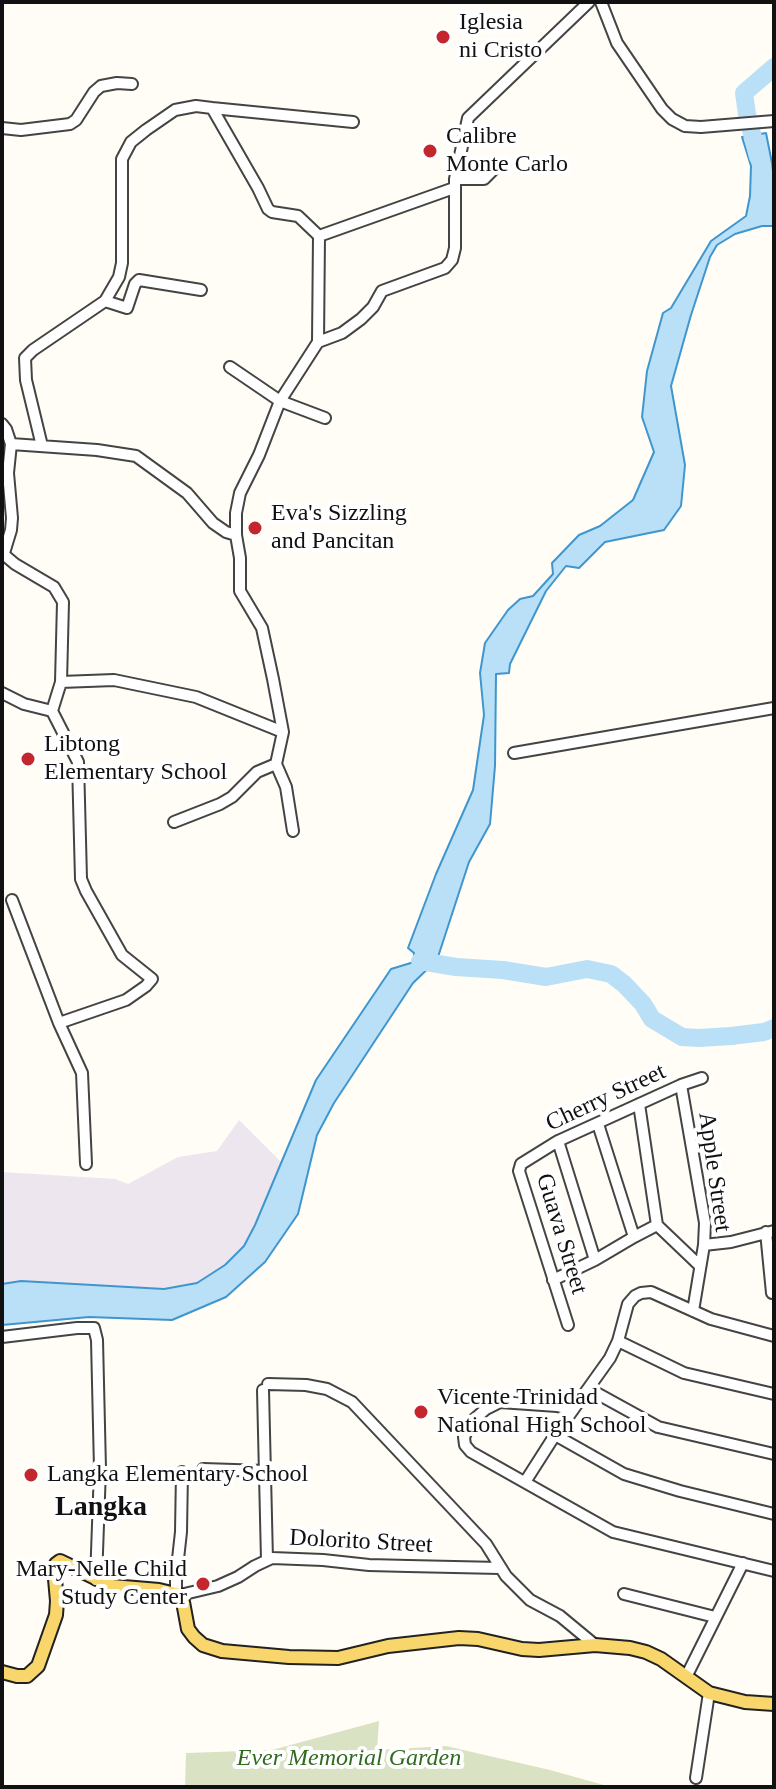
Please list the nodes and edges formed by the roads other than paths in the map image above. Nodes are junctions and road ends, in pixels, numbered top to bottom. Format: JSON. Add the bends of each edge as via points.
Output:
{"nodes":[{"id":1,"x":589,"y":2,"type":"edge"},
{"id":2,"x":601,"y":2,"type":"edge"},
{"id":3,"x":132,"y":84,"type":"dead end"},
{"id":4,"x":212,"y":108,"type":"junction"},
{"id":5,"x":774,"y":121,"type":"edge"},
{"id":6,"x":353,"y":122,"type":"dead end"},
{"id":7,"x":2,"y":128,"type":"edge"},
{"id":8,"x":498,"y":165,"type":"dead end"},
{"id":9,"x":454,"y":184,"type":"junction"},
{"id":10,"x":319,"y":236,"type":"junction"},
{"id":11,"x":201,"y":290,"type":"dead end"},
{"id":12,"x":105,"y":301,"type":"junction"},
{"id":13,"x":318,"y":342,"type":"junction"},
{"id":14,"x":230,"y":367,"type":"dead end"},
{"id":15,"x":280,"y":401,"type":"junction"},
{"id":16,"x":325,"y":418,"type":"dead end"},
{"id":17,"x":2,"y":424,"type":"edge"},
{"id":18,"x":11,"y":444,"type":"junction"},
{"id":19,"x":42,"y":446,"type":"junction"},
{"id":20,"x":236,"y":535,"type":"junction"},
{"id":21,"x":3,"y":553,"type":"edge"},
{"id":22,"x":61,"y":682,"type":"junction"},
{"id":23,"x":2,"y":693,"type":"edge"},
{"id":24,"x":774,"y":708,"type":"edge"},
{"id":25,"x":52,"y":711,"type":"junction"},
{"id":26,"x":283,"y":732,"type":"junction"},
{"id":27,"x":514,"y":753,"type":"dead end"},
{"id":28,"x":276,"y":764,"type":"junction"},
{"id":29,"x":174,"y":822,"type":"dead end"},
{"id":30,"x":293,"y":831,"type":"dead end"},
{"id":31,"x":12,"y":900,"type":"dead end"},
{"id":32,"x":59,"y":1023,"type":"junction"},
{"id":33,"x":702,"y":1078,"type":"dead end"},
{"id":34,"x":681,"y":1085,"type":"junction"},
{"id":35,"x":639,"y":1104,"type":"junction"},
{"id":36,"x":598,"y":1124,"type":"junction"},
{"id":37,"x":558,"y":1141,"type":"junction"},
{"id":38,"x":528,"y":1159,"type":"joint"},
{"id":39,"x":86,"y":1164,"type":"dead end"},
{"id":40,"x":657,"y":1225,"type":"junction"},
{"id":41,"x":770,"y":1232,"type":"edge"},
{"id":42,"x":634,"y":1237,"type":"junction"},
{"id":43,"x":704,"y":1245,"type":"junction"},
{"id":44,"x":595,"y":1260,"type":"junction"},
{"id":45,"x":700,"y":1266,"type":"junction"},
{"id":46,"x":553,"y":1280,"type":"junction"},
{"id":47,"x":772,"y":1293,"type":"edge"},
{"id":48,"x":693,"y":1311,"type":"junction"},
{"id":49,"x":568,"y":1325,"type":"dead end"},
{"id":50,"x":774,"y":1336,"type":"edge"},
{"id":51,"x":2,"y":1337,"type":"edge"},
{"id":52,"x":618,"y":1341,"type":"junction"},
{"id":53,"x":589,"y":1389,"type":"junction"},
{"id":54,"x":774,"y":1394,"type":"edge"},
{"id":55,"x":573,"y":1410,"type":"junction"},
{"id":56,"x":555,"y":1435,"type":"junction"},
{"id":57,"x":774,"y":1454,"type":"edge"},
{"id":58,"x":203,"y":1469,"type":"dead end"},
{"id":59,"x":265,"y":1471,"type":"junction"},
{"id":60,"x":182,"y":1472,"type":"dead end"},
{"id":61,"x":525,"y":1482,"type":"junction"},
{"id":62,"x":774,"y":1514,"type":"edge"},
{"id":63,"x":267,"y":1560,"type":"junction"},
{"id":64,"x":743,"y":1563,"type":"junction"},
{"id":65,"x":500,"y":1568,"type":"junction"},
{"id":66,"x":774,"y":1571,"type":"edge"},
{"id":67,"x":96,"y":1580,"type":"junction"},
{"id":68,"x":178,"y":1594,"type":"junction"},
{"id":69,"x":624,"y":1594,"type":"dead end"},
{"id":70,"x":715,"y":1617,"type":"junction"},
{"id":71,"x":595,"y":1645,"type":"junction"},
{"id":72,"x":2,"y":1672,"type":"edge"},
{"id":73,"x":686,"y":1677,"type":"junction"},
{"id":74,"x":709,"y":1693,"type":"junction"},
{"id":75,"x":774,"y":1704,"type":"edge"},
{"id":76,"x":696,"y":1778,"type":"dead end"}],
"edges":[{"from":1,"to":9,"type":"street","via":[[468,118]]},
{"from":2,"to":5,"type":"street","via":[[617,43],[672,119],[685,126]]},
{"from":3,"to":7,"type":"street","via":[[101,86],[70,124]]},
{"from":4,"to":6,"type":"street"},
{"from":4,"to":10,"type":"street","via":[[268,209],[298,216]]},
{"from":4,"to":12,"type":"street","via":[[175,110],[131,142],[122,159],[122,263]]},
{"from":8,"to":9,"type":"street","via":[[484,179]]},
{"from":9,"to":10,"type":"street"},
{"from":9,"to":13,"type":"street","via":[[452,260],[445,268],[382,291],[361,319]]},
{"from":10,"to":13,"type":"street"},
{"from":11,"to":12,"type":"street","via":[[139,280],[127,308]]},
{"from":12,"to":19,"type":"street","via":[[25,358]]},
{"from":13,"to":15,"type":"street"},
{"from":14,"to":15,"type":"street"},
{"from":15,"to":16,"type":"street"},
{"from":15,"to":20,"type":"street","via":[[240,493]]},
{"from":17,"to":18,"type":"street"},
{"from":18,"to":19,"type":"street"},
{"from":18,"to":21,"type":"street","via":[[11,530]]},
{"from":19,"to":20,"type":"street","via":[[136,456],[187,493],[213,523]]},
{"from":20,"to":26,"type":"street","via":[[240,591],[262,628]]},
{"from":21,"to":22,"type":"street","via":[[54,587],[63,602]]},
{"from":22,"to":25,"type":"street"},
{"from":22,"to":26,"type":"street","via":[[114,680],[196,697]]},
{"from":23,"to":25,"type":"street"},
{"from":24,"to":27,"type":"street"},
{"from":25,"to":32,"type":"street","via":[[78,762],[81,879],[122,955],[152,979],[126,1000]]},
{"from":26,"to":28,"type":"street"},
{"from":28,"to":29,"type":"street","via":[[253,774],[220,804]]},
{"from":28,"to":30,"type":"street","via":[[286,787]]},
{"from":31,"to":32,"type":"street"},
{"from":32,"to":39,"type":"street","via":[[82,1073]]},
{"from":33,"to":34,"type":"street","name":"Cherry Street"},
{"from":34,"to":35,"type":"street","name":"Cherry Street"},
{"from":34,"to":43,"type":"street","name":"Apple Street","via":[[705,1223]]},
{"from":35,"to":36,"type":"street","name":"Cherry Street"},
{"from":35,"to":40,"type":"street"},
{"from":36,"to":37,"type":"street","name":"Cherry Street"},
{"from":36,"to":42,"type":"street"},
{"from":37,"to":38,"type":"street","name":"Cherry Street"},
{"from":37,"to":44,"type":"street"},
{"from":38,"to":46,"type":"street","name":"Guava Street","via":[[519,1171]]},
{"from":40,"to":42,"type":"street"},
{"from":40,"to":45,"type":"street"},
{"from":41,"to":43,"type":"street"},
{"from":41,"to":47,"type":"street"},
{"from":42,"to":44,"type":"street"},
{"from":43,"to":45,"type":"street","name":"Apple Street"},
{"from":44,"to":46,"type":"street"},
{"from":45,"to":48,"type":"street","name":"Apple Street"},
{"from":46,"to":49,"type":"street","name":"Guava Street"},
{"from":48,"to":50,"type":"street"},
{"from":48,"to":52,"type":"street","via":[[651,1292],[641,1293],[628,1304]]},
{"from":51,"to":67,"type":"street","via":[[94,1328],[100,1469]]},
{"from":52,"to":53,"type":"street"},
{"from":52,"to":54,"type":"street","via":[[684,1373]]},
{"from":53,"to":55,"type":"street"},
{"from":53,"to":57,"type":"street","via":[[658,1427]]},
{"from":55,"to":56,"type":"street"},
{"from":55,"to":61,"type":"street","via":[[500,1402],[472,1421],[464,1437],[471,1452]]},
{"from":56,"to":61,"type":"street"},
{"from":56,"to":62,"type":"street","via":[[624,1474]]},
{"from":58,"to":59,"type":"street"},
{"from":59,"to":63,"type":"street"},
{"from":59,"to":65,"type":"street","via":[[265,1387],[327,1389],[352,1402],[486,1544]]},
{"from":60,"to":68,"type":"street"},
{"from":61,"to":64,"type":"street","via":[[613,1532]]},
{"from":63,"to":65,"type":"street","name":"Dolorito Street"},
{"from":63,"to":68,"type":"street","name":"Dolorito Street","via":[[218,1586]]},
{"from":64,"to":66,"type":"street"},
{"from":64,"to":70,"type":"street"},
{"from":65,"to":71,"type":"street","via":[[530,1600]]},
{"from":67,"to":68,"type":"main road"},
{"from":67,"to":72,"type":"main road","via":[[65,1562],[56,1564],[56,1615],[38,1666],[27,1676]]},
{"from":68,"to":71,"type":"main road","via":[[188,1629],[203,1645],[222,1651],[338,1658],[459,1638],[539,1650]]},
{"from":69,"to":70,"type":"street"},
{"from":70,"to":73,"type":"street"},
{"from":71,"to":73,"type":"main road","via":[[646,1652]]},
{"from":73,"to":74,"type":"main road"},
{"from":74,"to":75,"type":"main road"},
{"from":74,"to":76,"type":"street"}]}
